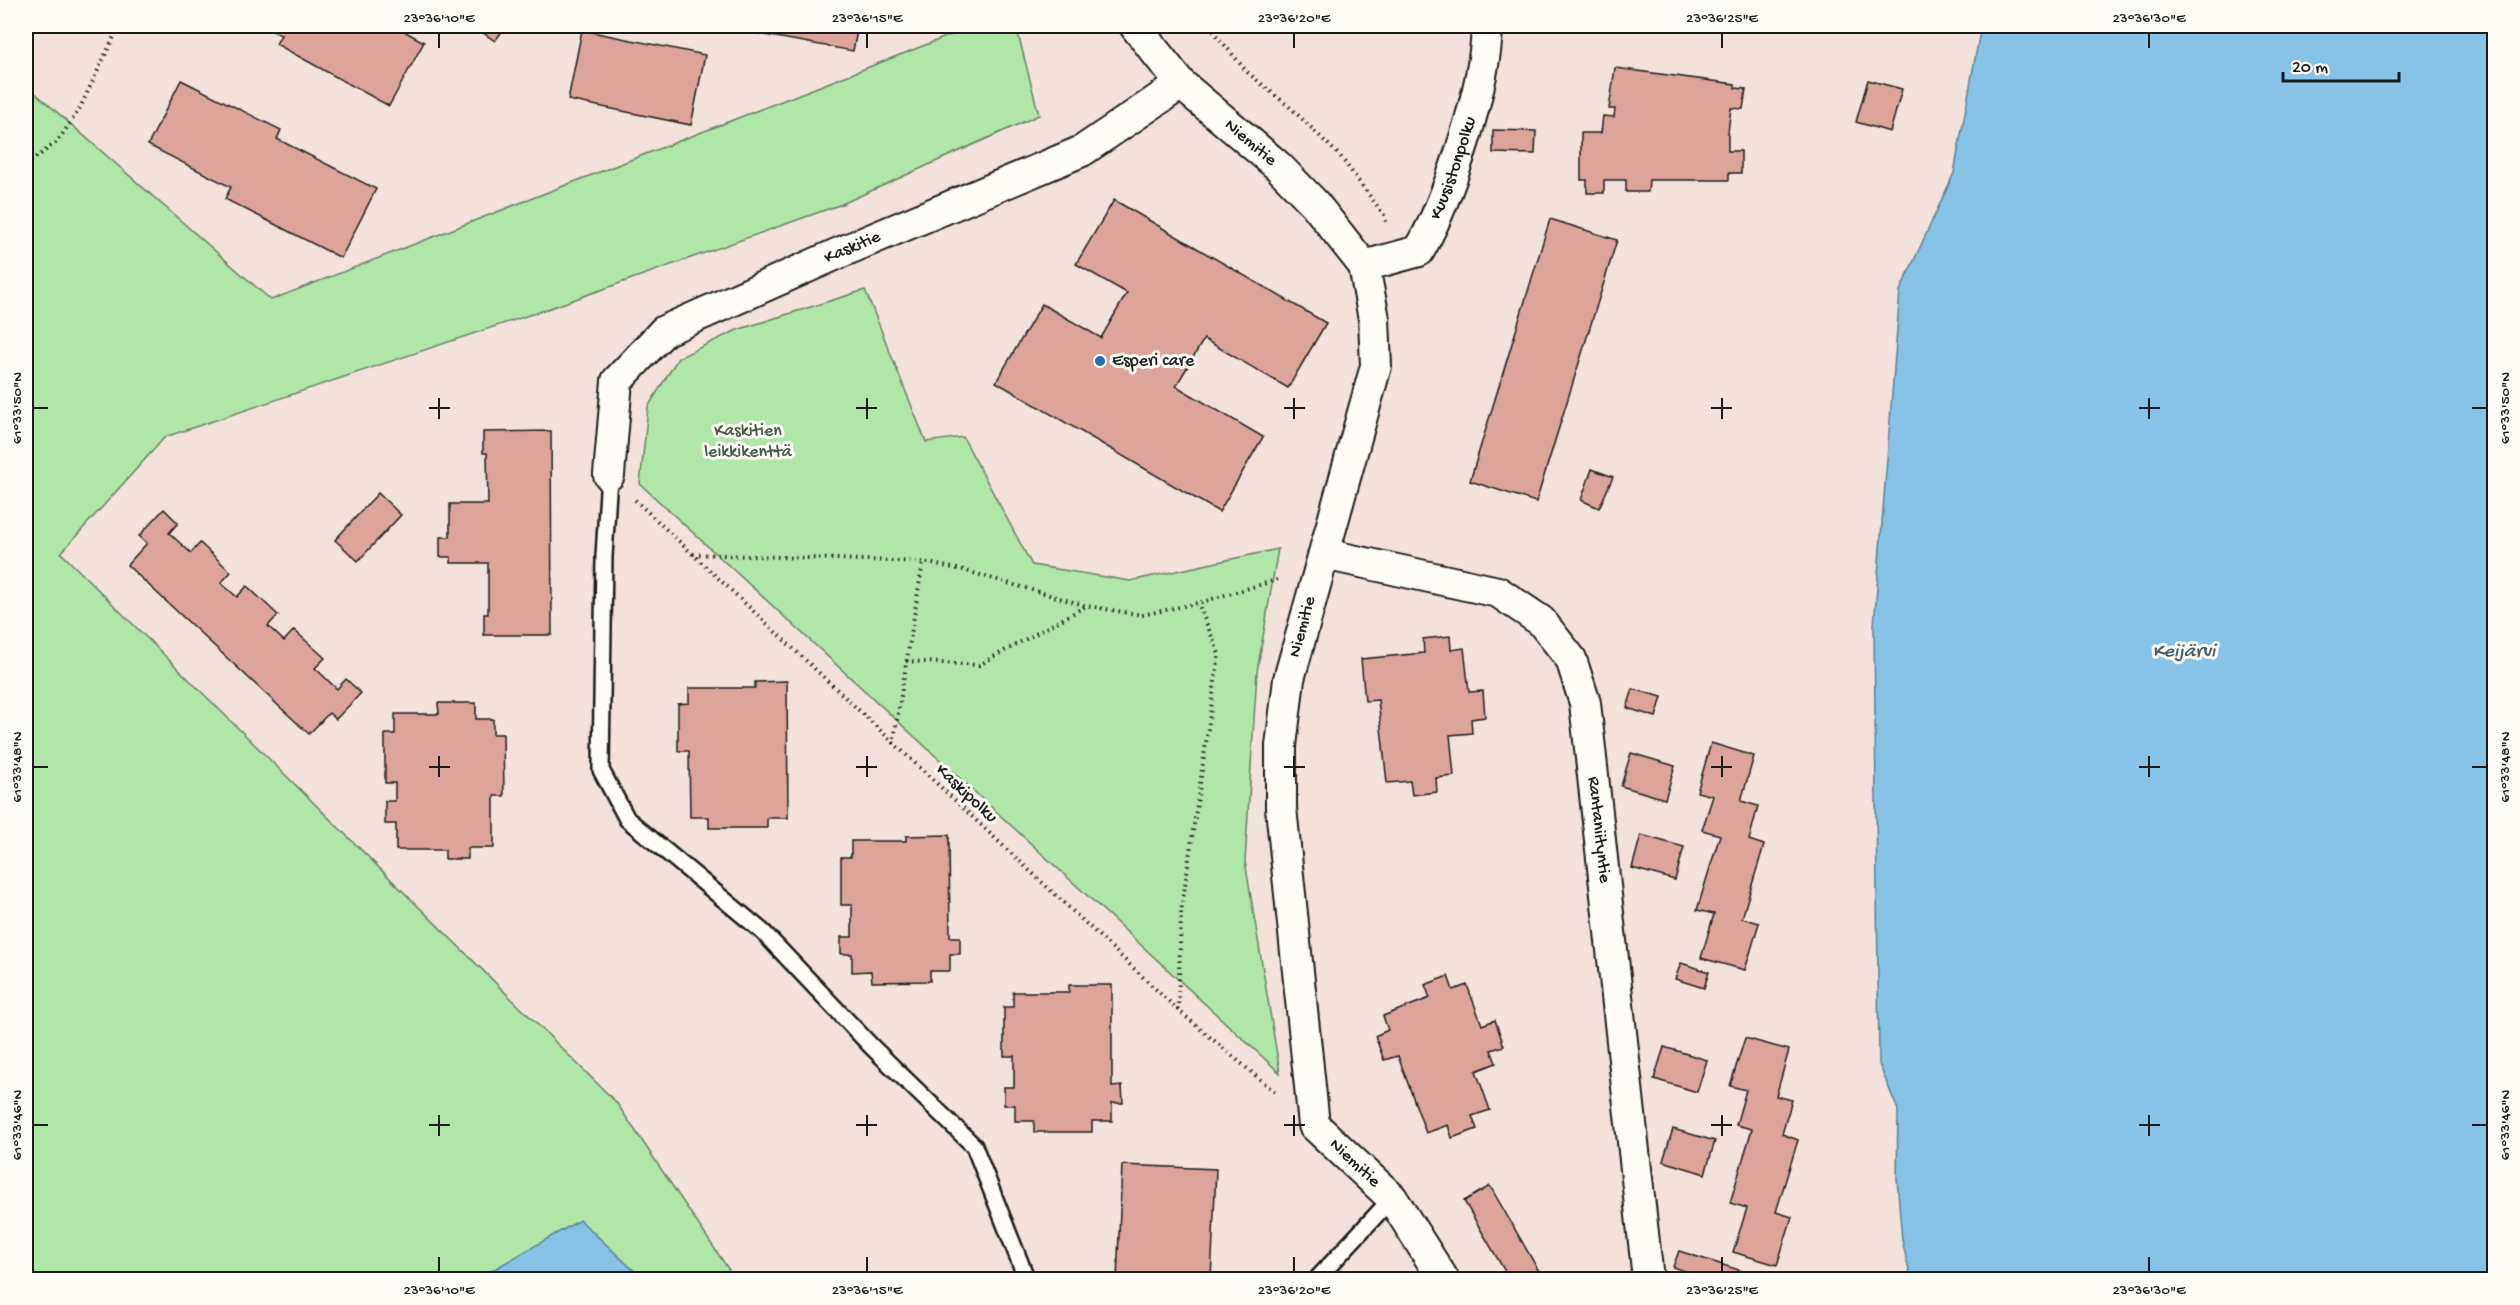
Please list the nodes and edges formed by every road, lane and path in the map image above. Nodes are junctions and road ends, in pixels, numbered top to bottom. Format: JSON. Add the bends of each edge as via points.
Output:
{"nodes":[{"id":1,"x":119,"y":26,"type":"edge"},
{"id":2,"x":1135,"y":26,"type":"edge"},
{"id":3,"x":1209,"y":26,"type":"edge"},
{"id":4,"x":1487,"y":26,"type":"edge"},
{"id":5,"x":1181,"y":84,"type":"junction"},
{"id":6,"x":26,"y":165,"type":"edge"},
{"id":7,"x":1396,"y":257,"type":"junction"},
{"id":8,"x":1364,"y":266,"type":"junction"},
{"id":9,"x":609,"y":475,"type":"junction"},
{"id":10,"x":693,"y":554,"type":"junction"},
{"id":11,"x":923,"y":562,"type":"junction"},
{"id":12,"x":1320,"y":566,"type":"junction"},
{"id":13,"x":1198,"y":603,"type":"junction"},
{"id":14,"x":1087,"y":606,"type":"junction"},
{"id":15,"x":906,"y":661,"type":"junction"},
{"id":16,"x":892,"y":744,"type":"junction"},
{"id":17,"x":1178,"y":1010,"type":"junction"},
{"id":18,"x":1314,"y":1125,"type":"junction"},
{"id":19,"x":1392,"y":1198,"type":"junction"},
{"id":20,"x":1648,"y":1279,"type":"edge"},
{"id":21,"x":1027,"y":1280,"type":"edge"},
{"id":22,"x":1316,"y":1280,"type":"edge"},
{"id":23,"x":1444,"y":1280,"type":"edge"}],
"edges":[{"from":1,"to":6,"type":"path","via":[[79,110],[57,142]]},
{"from":2,"to":5,"type":"street","name":"Niemitie"},
{"from":3,"to":7,"type":"path","via":[[1247,72],[1340,156],[1384,215]]},
{"from":4,"to":7,"type":"street","name":"Kuusistonpolku","via":[[1473,108],[1434,224],[1419,251]]},
{"from":5,"to":8,"type":"street","name":"Niemitie","via":[[1278,166],[1315,204]]},
{"from":5,"to":9,"type":"street","name":"Kaskitie","via":[[1082,151],[664,332],[617,381]]},
{"from":7,"to":8,"type":"street","name":"Kuusistonpolku"},
{"from":8,"to":12,"type":"street","name":"Niemitie","via":[[1374,319],[1376,366]]},
{"from":9,"to":10,"type":"path","name":"Kaskipolku"},
{"from":9,"to":21,"type":"lane","via":[[601,770],[627,819],[763,932],[872,1047],[974,1146]]},
{"from":10,"to":11,"type":"path"},
{"from":10,"to":16,"type":"path","name":"Kaskipolku"},
{"from":11,"to":14,"type":"path"},
{"from":11,"to":15,"type":"path"},
{"from":12,"to":13,"type":"path"},
{"from":12,"to":18,"type":"street","name":"Niemitie","via":[[1289,679],[1281,746],[1281,808]]},
{"from":12,"to":20,"type":"street","name":"Rantaniityntie","via":[[1498,592],[1541,621],[1571,659],[1584,703]]},
{"from":13,"to":14,"type":"path","via":[[1142,615]]},
{"from":13,"to":17,"type":"path","via":[[1219,654],[1181,913]]},
{"from":14,"to":15,"type":"path","via":[[979,665]]},
{"from":15,"to":16,"type":"path"},
{"from":16,"to":17,"type":"path","name":"Kaskipolku"},
{"from":17,"to":18,"type":"path","name":"Kaskipolku"},
{"from":18,"to":19,"type":"street","name":"Niemitie"},
{"from":19,"to":22,"type":"lane"},
{"from":19,"to":23,"type":"street","name":"Niemitie"}]}
